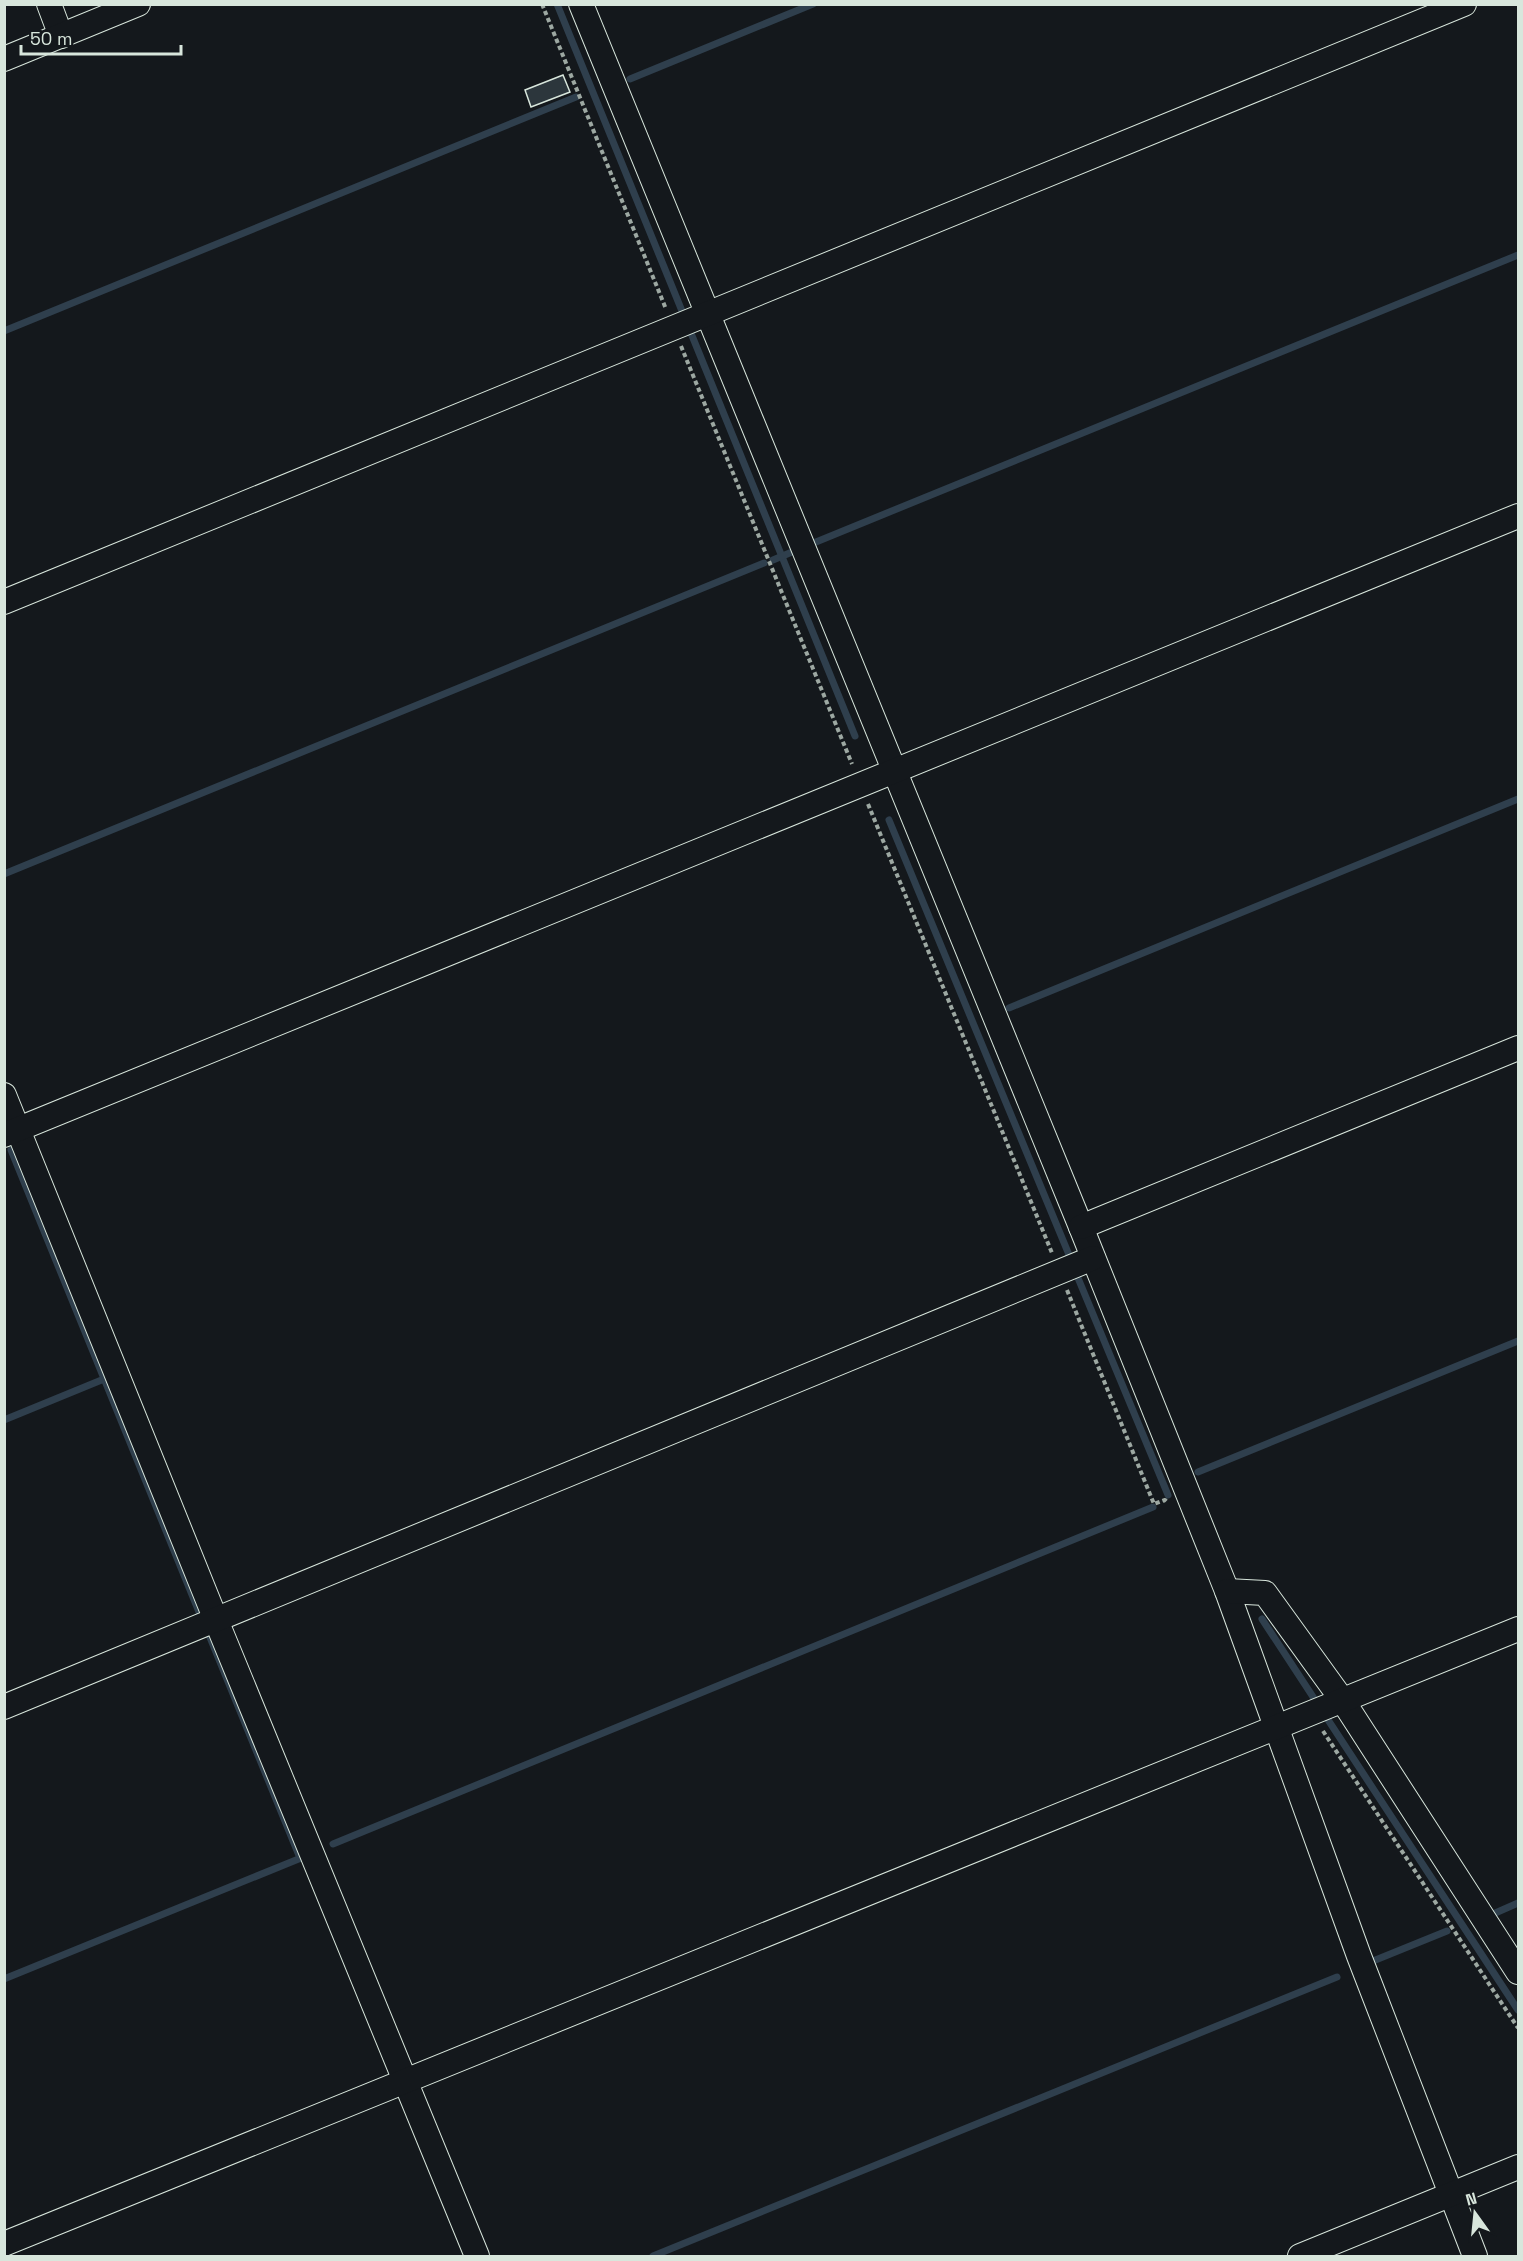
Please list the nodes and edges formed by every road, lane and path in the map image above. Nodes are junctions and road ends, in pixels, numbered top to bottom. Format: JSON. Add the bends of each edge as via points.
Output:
{"nodes":[{"id":1,"x":49,"y":4,"type":"edge"},
{"id":2,"x":138,"y":4,"type":"edge"},
{"id":3,"x":542,"y":4,"type":"edge"},
{"id":4,"x":581,"y":4,"type":"edge"},
{"id":5,"x":1464,"y":4,"type":"edge"},
{"id":6,"x":62,"y":36,"type":"junction"},
{"id":7,"x":4,"y":59,"type":"edge"},
{"id":8,"x":688,"y":321,"type":"junction"},
{"id":9,"x":1518,"y":516,"type":"edge"},
{"id":10,"x":4,"y":602,"type":"edge"},
{"id":11,"x":892,"y":770,"type":"junction"},
{"id":12,"x":860,"y":784,"type":"junction"},
{"id":13,"x":1518,"y":1048,"type":"edge"},
{"id":14,"x":4,"y":1095,"type":"edge"},
{"id":15,"x":11,"y":1132,"type":"edge"},
{"id":16,"x":1081,"y":1227,"type":"junction"},
{"id":17,"x":1093,"y":1258,"type":"junction"},
{"id":18,"x":1060,"y":1272,"type":"junction"},
{"id":19,"x":1171,"y":1508,"type":"dead end"},
{"id":20,"x":1227,"y":1591,"type":"junction"},
{"id":21,"x":216,"y":1620,"type":"junction"},
{"id":22,"x":1518,"y":1629,"type":"edge"},
{"id":23,"x":4,"y":1707,"type":"edge"},
{"id":24,"x":1324,"y":1708,"type":"junction"},
{"id":25,"x":1278,"y":1728,"type":"junction"},
{"id":26,"x":1518,"y":1971,"type":"edge"},
{"id":27,"x":1518,"y":2028,"type":"edge"},
{"id":28,"x":407,"y":2082,"type":"junction"},
{"id":29,"x":1518,"y":2167,"type":"edge"},
{"id":30,"x":1450,"y":2195,"type":"junction"},
{"id":31,"x":8,"y":2242,"type":"edge"},
{"id":32,"x":477,"y":2256,"type":"edge"},
{"id":33,"x":1300,"y":2256,"type":"edge"},
{"id":34,"x":1475,"y":2256,"type":"edge"}],
"edges":[{"from":1,"to":6,"type":"street"},
{"from":2,"to":6,"type":"street"},
{"from":3,"to":8,"type":"path"},
{"from":4,"to":8,"type":"street"},
{"from":5,"to":8,"type":"street"},
{"from":6,"to":7,"type":"street"},
{"from":8,"to":10,"type":"street"},
{"from":8,"to":11,"type":"street"},
{"from":8,"to":12,"type":"path"},
{"from":9,"to":11,"type":"street"},
{"from":11,"to":12,"type":"street"},
{"from":11,"to":16,"type":"street"},
{"from":12,"to":15,"type":"street"},
{"from":12,"to":18,"type":"path"},
{"from":13,"to":16,"type":"street"},
{"from":14,"to":15,"type":"street"},
{"from":15,"to":21,"type":"street"},
{"from":16,"to":17,"type":"street"},
{"from":17,"to":18,"type":"street"},
{"from":17,"to":20,"type":"street"},
{"from":18,"to":19,"type":"path","via":[[1154,1504],[1165,1500]]},
{"from":18,"to":21,"type":"street"},
{"from":20,"to":24,"type":"street","via":[[1265,1593]]},
{"from":20,"to":25,"type":"street"},
{"from":21,"to":23,"type":"street"},
{"from":21,"to":28,"type":"street"},
{"from":22,"to":24,"type":"street"},
{"from":24,"to":25,"type":"street"},
{"from":24,"to":26,"type":"street"},
{"from":24,"to":27,"type":"path"},
{"from":25,"to":28,"type":"street"},
{"from":25,"to":30,"type":"street"},
{"from":28,"to":31,"type":"street"},
{"from":28,"to":32,"type":"street"},
{"from":29,"to":30,"type":"street"},
{"from":30,"to":33,"type":"street"},
{"from":30,"to":34,"type":"street"}]}
